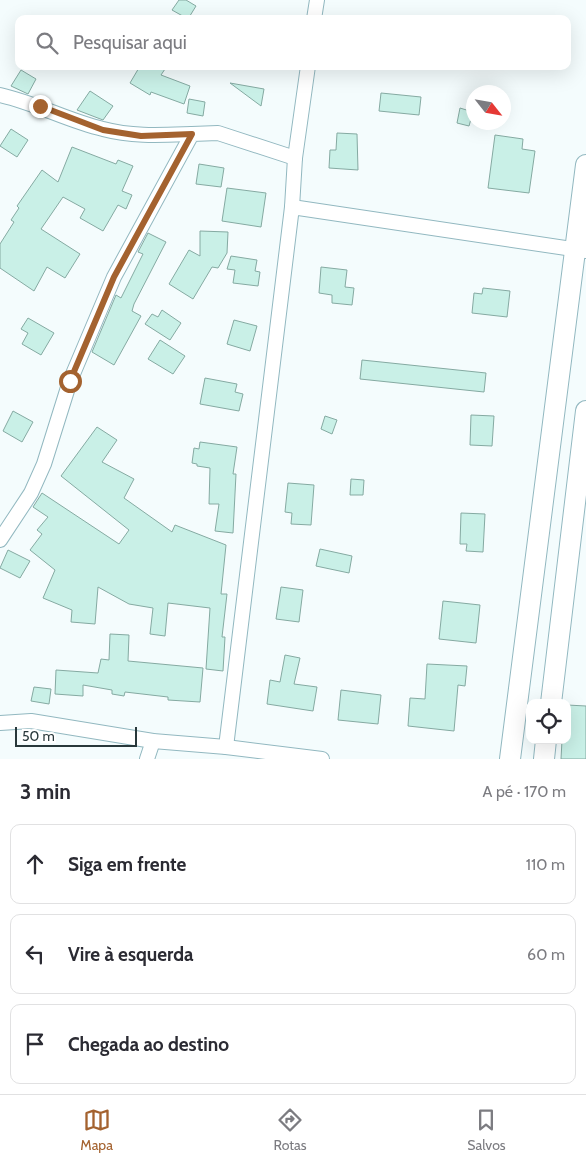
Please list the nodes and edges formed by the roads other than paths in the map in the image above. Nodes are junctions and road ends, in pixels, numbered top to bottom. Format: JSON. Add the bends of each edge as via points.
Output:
{"nodes":[{"id":1,"x":316,"y":0,"type":"edge"},
{"id":2,"x":314,"y":15,"type":"edge"},
{"id":3,"x":307,"y":70,"type":"edge"},
{"id":4,"x":0,"y":95,"type":"edge"},
{"id":5,"x":192,"y":134,"type":"junction"},
{"id":6,"x":295,"y":158,"type":"junction"},
{"id":7,"x":586,"y":165,"type":"edge"},
{"id":8,"x":292,"y":207,"type":"junction"},
{"id":9,"x":580,"y":250,"type":"edge"},
{"id":10,"x":586,"y":411,"type":"edge"},
{"id":11,"x":0,"y":540,"type":"edge"},
{"id":12,"x":551,"y":699,"type":"edge"},
{"id":13,"x":0,"y":723,"type":"edge"},
{"id":14,"x":153,"y":741,"type":"junction"},
{"id":15,"x":546,"y":744,"type":"edge"},
{"id":16,"x":226,"y":746,"type":"junction"},
{"id":17,"x":147,"y":759,"type":"edge"},
{"id":18,"x":322,"y":759,"type":"edge"},
{"id":19,"x":510,"y":759,"type":"edge"},
{"id":20,"x":544,"y":759,"type":"edge"}],
"edges":[{"from":1,"to":2,"type":"street"},
{"from":3,"to":6,"type":"street"},
{"from":4,"to":5,"type":"street","via":[[103,130],[141,136]]},
{"from":5,"to":6,"type":"street","via":[[218,133]]},
{"from":5,"to":11,"type":"street","via":[[114,277],[70,381],[32,493]]},
{"from":6,"to":8,"type":"street"},
{"from":7,"to":9,"type":"street"},
{"from":8,"to":9,"type":"street"},
{"from":8,"to":16,"type":"street"},
{"from":9,"to":19,"type":"street"},
{"from":10,"to":12,"type":"street"},
{"from":13,"to":14,"type":"street","via":[[31,721]]},
{"from":14,"to":16,"type":"street"},
{"from":14,"to":17,"type":"street"},
{"from":15,"to":20,"type":"street"},
{"from":16,"to":18,"type":"street"}]}
